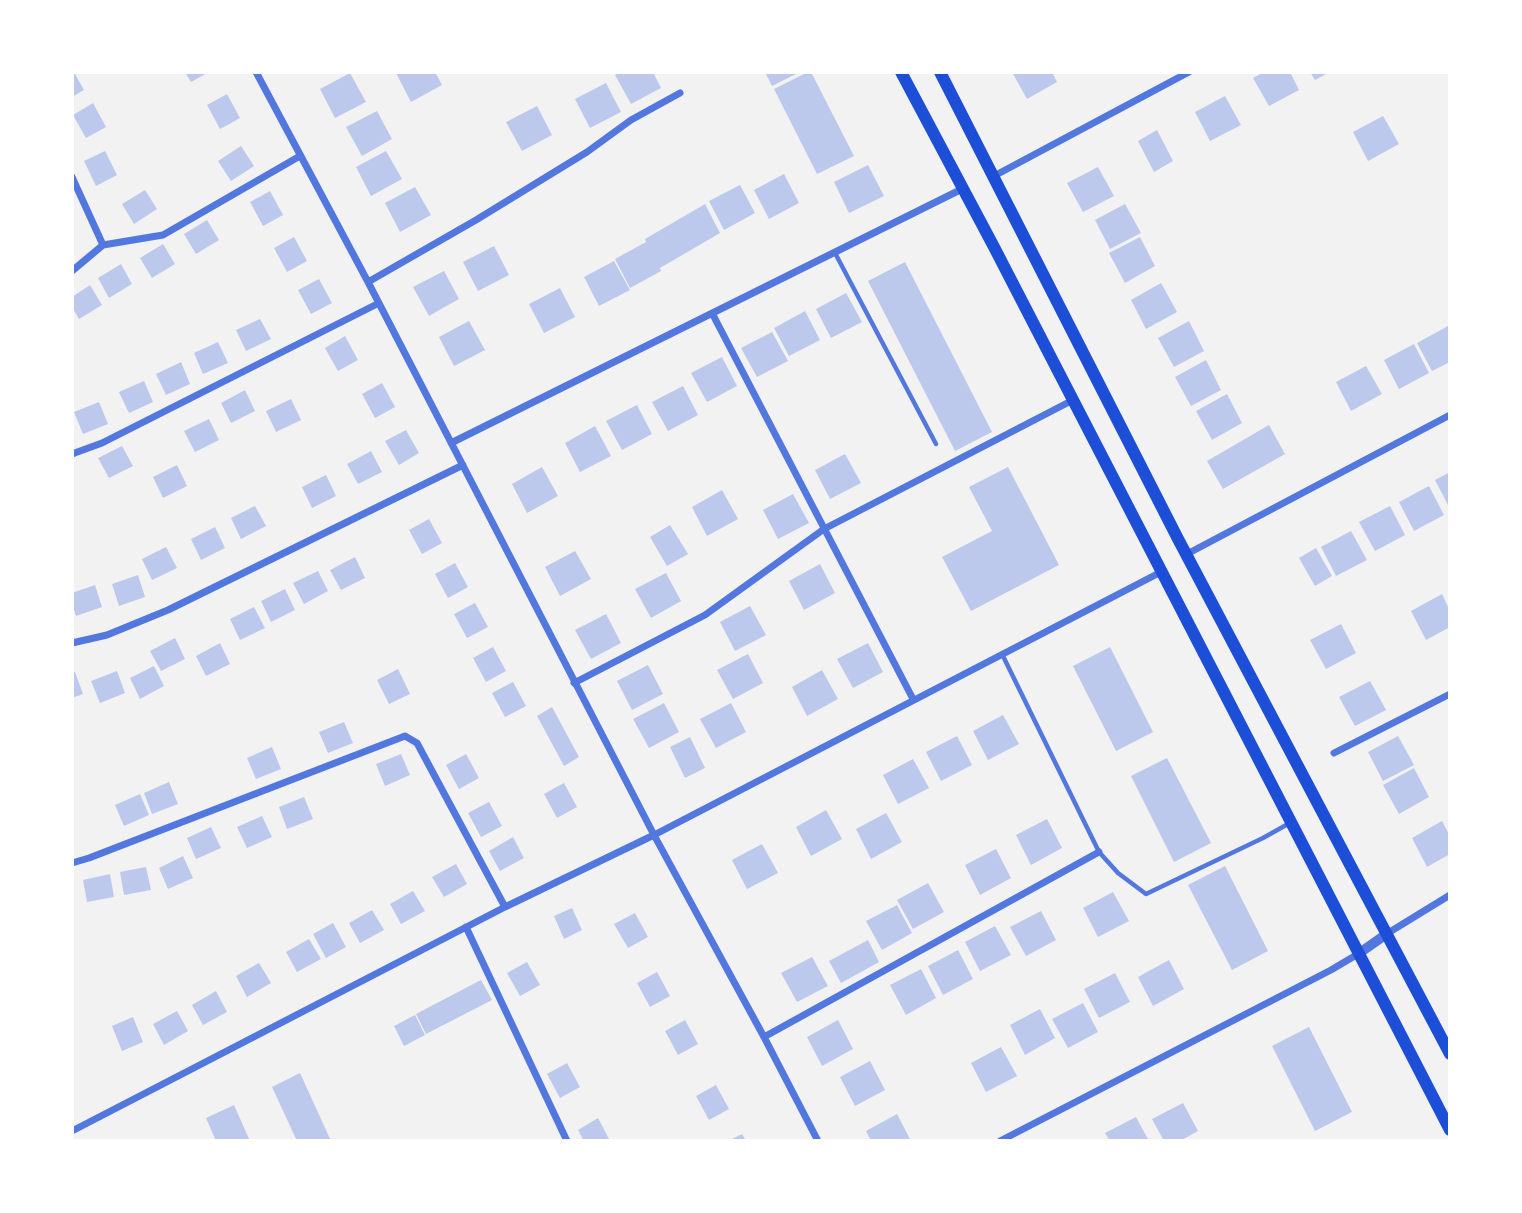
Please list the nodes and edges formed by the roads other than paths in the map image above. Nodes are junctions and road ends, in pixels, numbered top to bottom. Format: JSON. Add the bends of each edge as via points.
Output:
{"nodes":[{"id":1,"x":256,"y":72,"type":"edge"},
{"id":2,"x":901,"y":72,"type":"edge"},
{"id":3,"x":940,"y":72,"type":"edge"},
{"id":4,"x":1189,"y":72,"type":"edge"},
{"id":5,"x":680,"y":93,"type":"dead end"},
{"id":6,"x":300,"y":156,"type":"junction"},
{"id":7,"x":994,"y":176,"type":"junction"},
{"id":8,"x":72,"y":177,"type":"edge"},
{"id":9,"x":962,"y":189,"type":"junction"},
{"id":10,"x":103,"y":245,"type":"junction"},
{"id":11,"x":835,"y":253,"type":"junction"},
{"id":12,"x":72,"y":271,"type":"edge"},
{"id":13,"x":368,"y":282,"type":"junction"},
{"id":14,"x":379,"y":303,"type":"junction"},
{"id":15,"x":712,"y":313,"type":"junction"},
{"id":16,"x":1073,"y":400,"type":"junction"},
{"id":17,"x":1450,"y":415,"type":"edge"},
{"id":18,"x":451,"y":443,"type":"junction"},
{"id":19,"x":936,"y":444,"type":"dead end"},
{"id":20,"x":72,"y":454,"type":"edge"},
{"id":21,"x":463,"y":465,"type":"junction"},
{"id":22,"x":824,"y":529,"type":"junction"},
{"id":23,"x":1187,"y":554,"type":"junction"},
{"id":24,"x":1161,"y":572,"type":"junction"},
{"id":25,"x":72,"y":643,"type":"edge"},
{"id":26,"x":1002,"y":654,"type":"junction"},
{"id":27,"x":574,"y":683,"type":"junction"},
{"id":28,"x":1450,"y":694,"type":"edge"},
{"id":29,"x":913,"y":699,"type":"junction"},
{"id":30,"x":1334,"y":753,"type":"dead end"},
{"id":31,"x":1290,"y":822,"type":"junction"},
{"id":32,"x":654,"y":835,"type":"junction"},
{"id":33,"x":1099,"y":852,"type":"junction"},
{"id":34,"x":72,"y":863,"type":"edge"},
{"id":35,"x":1450,"y":895,"type":"edge"},
{"id":36,"x":505,"y":907,"type":"junction"},
{"id":37,"x":466,"y":927,"type":"junction"},
{"id":38,"x":1388,"y":933,"type":"junction"},
{"id":39,"x":1358,"y":954,"type":"junction"},
{"id":40,"x":764,"y":1037,"type":"junction"},
{"id":41,"x":1450,"y":1054,"type":"edge"},
{"id":42,"x":1450,"y":1130,"type":"edge"},
{"id":43,"x":72,"y":1131,"type":"edge"},
{"id":44,"x":568,"y":1141,"type":"edge"},
{"id":45,"x":818,"y":1141,"type":"edge"},
{"id":46,"x":1000,"y":1141,"type":"edge"}],
"edges":[{"from":1,"to":6,"type":"street"},
{"from":2,"to":9,"type":"main road"},
{"from":3,"to":7,"type":"main road"},
{"from":4,"to":7,"type":"street"},
{"from":5,"to":13,"type":"street"},
{"from":6,"to":10,"type":"street","via":[[163,235]]},
{"from":6,"to":13,"type":"street"},
{"from":7,"to":23,"type":"main road"},
{"from":8,"to":10,"type":"street"},
{"from":9,"to":11,"type":"street"},
{"from":9,"to":16,"type":"main road"},
{"from":10,"to":12,"type":"street"},
{"from":11,"to":15,"type":"street"},
{"from":11,"to":19,"type":"lane"},
{"from":13,"to":14,"type":"street"},
{"from":14,"to":18,"type":"street"},
{"from":14,"to":20,"type":"street"},
{"from":15,"to":18,"type":"street"},
{"from":15,"to":22,"type":"street"},
{"from":16,"to":22,"type":"street"},
{"from":16,"to":24,"type":"main road"},
{"from":17,"to":23,"type":"street"},
{"from":18,"to":21,"type":"street"},
{"from":21,"to":25,"type":"street","via":[[168,610],[107,635]]},
{"from":21,"to":27,"type":"street"},
{"from":22,"to":27,"type":"street","via":[[705,615]]},
{"from":22,"to":29,"type":"street"},
{"from":23,"to":38,"type":"main road"},
{"from":24,"to":26,"type":"street"},
{"from":24,"to":31,"type":"main road"},
{"from":26,"to":29,"type":"street"},
{"from":26,"to":33,"type":"lane"},
{"from":27,"to":32,"type":"street"},
{"from":28,"to":30,"type":"street"},
{"from":29,"to":32,"type":"street"},
{"from":31,"to":33,"type":"lane","via":[[1146,894]]},
{"from":31,"to":39,"type":"main road"},
{"from":32,"to":36,"type":"street"},
{"from":32,"to":40,"type":"street"},
{"from":33,"to":40,"type":"street"},
{"from":34,"to":36,"type":"street","via":[[405,736],[417,743]]},
{"from":35,"to":38,"type":"street"},
{"from":36,"to":37,"type":"street"},
{"from":37,"to":43,"type":"street"},
{"from":37,"to":44,"type":"street"},
{"from":38,"to":39,"type":"street"},
{"from":38,"to":41,"type":"main road"},
{"from":39,"to":42,"type":"main road"},
{"from":39,"to":46,"type":"street"},
{"from":40,"to":45,"type":"street"}]}
